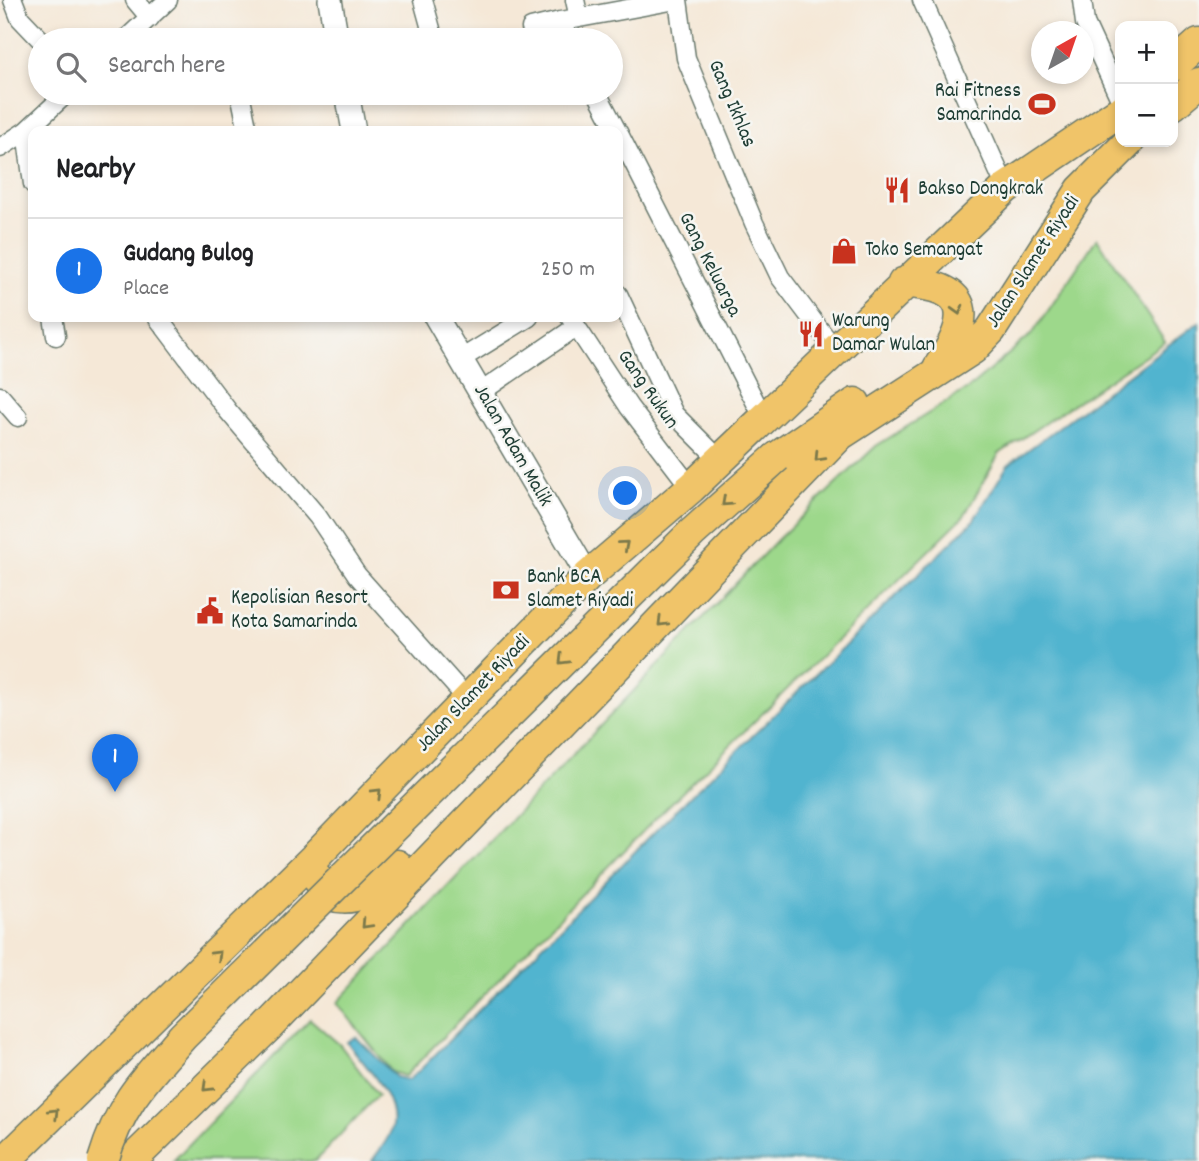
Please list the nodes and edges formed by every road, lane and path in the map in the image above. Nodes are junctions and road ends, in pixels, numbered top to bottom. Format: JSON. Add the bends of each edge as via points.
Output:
{"nodes":[{"id":1,"x":13,"y":0,"type":"edge"},
{"id":2,"x":135,"y":0,"type":"edge"},
{"id":3,"x":169,"y":0,"type":"edge"},
{"id":4,"x":330,"y":0,"type":"edge"},
{"id":5,"x":423,"y":0,"type":"edge"},
{"id":6,"x":677,"y":0,"type":"edge"},
{"id":7,"x":922,"y":0,"type":"edge"},
{"id":8,"x":1082,"y":0,"type":"edge"},
{"id":9,"x":577,"y":9,"type":"edge"},
{"id":10,"x":150,"y":18,"type":"junction"},
{"id":11,"x":560,"y":21,"type":"junction"},
{"id":12,"x":30,"y":28,"type":"edge"},
{"id":13,"x":139,"y":28,"type":"edge"},
{"id":14,"x":335,"y":28,"type":"edge"},
{"id":15,"x":431,"y":28,"type":"edge"},
{"id":16,"x":531,"y":28,"type":"dead end"},
{"id":17,"x":564,"y":28,"type":"edge"},
{"id":18,"x":1199,"y":43,"type":"edge"},
{"id":19,"x":1178,"y":62,"type":"edge"},
{"id":20,"x":1199,"y":83,"type":"edge"},
{"id":21,"x":1115,"y":88,"type":"edge"},
{"id":22,"x":1178,"y":101,"type":"edge"},
{"id":23,"x":54,"y":105,"type":"edge"},
{"id":24,"x":242,"y":105,"type":"edge"},
{"id":25,"x":349,"y":105,"type":"edge"},
{"id":26,"x":603,"y":105,"type":"edge"},
{"id":27,"x":1115,"y":114,"type":"edge"},
{"id":28,"x":31,"y":126,"type":"edge"},
{"id":29,"x":246,"y":126,"type":"edge"},
{"id":30,"x":353,"y":126,"type":"edge"},
{"id":31,"x":614,"y":126,"type":"edge"},
{"id":32,"x":26,"y":131,"type":"joint"},
{"id":33,"x":623,"y":144,"type":"edge"},
{"id":34,"x":28,"y":146,"type":"edge"},
{"id":35,"x":1124,"y":147,"type":"edge"},
{"id":36,"x":0,"y":148,"type":"edge"},
{"id":37,"x":1006,"y":188,"type":"junction"},
{"id":38,"x":904,"y":283,"type":"junction"},
{"id":39,"x":623,"y":303,"type":"edge"},
{"id":40,"x":54,"y":322,"type":"edge"},
{"id":41,"x":161,"y":322,"type":"edge"},
{"id":42,"x":439,"y":322,"type":"edge"},
{"id":43,"x":521,"y":322,"type":"edge"},
{"id":44,"x":573,"y":322,"type":"edge"},
{"id":45,"x":56,"y":336,"type":"dead end"},
{"id":46,"x":835,"y":350,"type":"junction"},
{"id":47,"x":461,"y":359,"type":"junction"},
{"id":48,"x":933,"y":374,"type":"junction"},
{"id":49,"x":481,"y":393,"type":"junction"},
{"id":50,"x":0,"y":397,"type":"edge"},
{"id":51,"x":763,"y":417,"type":"junction"},
{"id":52,"x":18,"y":418,"type":"dead end"},
{"id":53,"x":720,"y":460,"type":"junction"},
{"id":54,"x":691,"y":488,"type":"junction"},
{"id":55,"x":588,"y":576,"type":"junction"},
{"id":56,"x":468,"y":700,"type":"junction"},
{"id":57,"x":555,"y":730,"type":"junction"},
{"id":58,"x":313,"y":859,"type":"junction"},
{"id":59,"x":5,"y":1161,"type":"edge"},
{"id":60,"x":103,"y":1161,"type":"edge"},
{"id":61,"x":131,"y":1161,"type":"edge"}],
"edges":[{"from":1,"to":12,"type":"street"},
{"from":2,"to":10,"type":"street"},
{"from":3,"to":10,"type":"street"},
{"from":4,"to":14,"type":"street"},
{"from":5,"to":15,"type":"street"},
{"from":6,"to":9,"type":"street"},
{"from":6,"to":46,"type":"street","name":"Gang Ikhlas","via":[[686,58],[754,223],[780,277]]},
{"from":7,"to":37,"type":"street"},
{"from":8,"to":21,"type":"street","via":[[1085,23]]},
{"from":9,"to":11,"type":"street"},
{"from":10,"to":13,"type":"street"},
{"from":11,"to":16,"type":"street"},
{"from":11,"to":17,"type":"street"},
{"from":18,"to":19,"type":"highway"},
{"from":20,"to":22,"type":"highway"},
{"from":23,"to":28,"type":"street"},
{"from":24,"to":29,"type":"street"},
{"from":25,"to":30,"type":"street"},
{"from":26,"to":31,"type":"street","name":"Gang Keluarga"},
{"from":27,"to":37,"type":"highway","name":"Jalan Slamet Riyadi"},
{"from":32,"to":34,"type":"street"},
{"from":32,"to":36,"type":"street"},
{"from":33,"to":51,"type":"street","name":"Gang Keluarga"},
{"from":35,"to":48,"type":"highway","name":"Jalan Slamet Riyadi","via":[[1081,190],[991,330],[973,349]]},
{"from":37,"to":38,"type":"highway","name":"Jalan Slamet Riyadi"},
{"from":38,"to":46,"type":"highway","name":"Jalan Slamet Riyadi"},
{"from":38,"to":48,"type":"highway","one_way":true,"via":[[932,284],[949,292],[961,313],[957,335]]},
{"from":39,"to":53,"type":"street","via":[[674,414]]},
{"from":40,"to":45,"type":"street"},
{"from":41,"to":56,"type":"street","via":[[358,575]]},
{"from":42,"to":47,"type":"street","name":"Jalan Adam Malik"},
{"from":43,"to":47,"type":"street"},
{"from":44,"to":49,"type":"street"},
{"from":44,"to":54,"type":"street","name":"Gang Rukun","via":[[629,407]]},
{"from":46,"to":51,"type":"highway","name":"Jalan Slamet Riyadi"},
{"from":47,"to":49,"type":"street","name":"Jalan Adam Malik"},
{"from":48,"to":57,"type":"highway","name":"Jalan Slamet Riyadi","one_way":true,"via":[[841,435]]},
{"from":48,"to":60,"type":"highway","name":"Jalan Slamet Riyadi","one_way":true,"bridge":true,"via":[[876,390],[825,421],[777,457],[683,542],[183,1036],[131,1094]]},
{"from":49,"to":55,"type":"street","name":"Jalan Adam Malik"},
{"from":50,"to":52,"type":"street"},
{"from":51,"to":53,"type":"highway","name":"Jalan Slamet Riyadi"},
{"from":53,"to":54,"type":"highway","name":"Jalan Slamet Riyadi"},
{"from":55,"to":54,"type":"highway","name":"Jalan Slamet Riyadi","one_way":true},
{"from":55,"to":56,"type":"highway","name":"Jalan Slamet Riyadi"},
{"from":58,"to":56,"type":"highway","name":"Jalan Slamet Riyadi","one_way":true},
{"from":57,"to":58,"type":"highway","via":[[533,736],[515,751],[366,893],[342,899],[330,895],[318,882]]},
{"from":57,"to":61,"type":"highway","name":"Jalan Slamet Riyadi","one_way":true,"via":[[267,1028]]},
{"from":59,"to":58,"type":"highway","name":"Jalan Slamet Riyadi","one_way":true}]}
